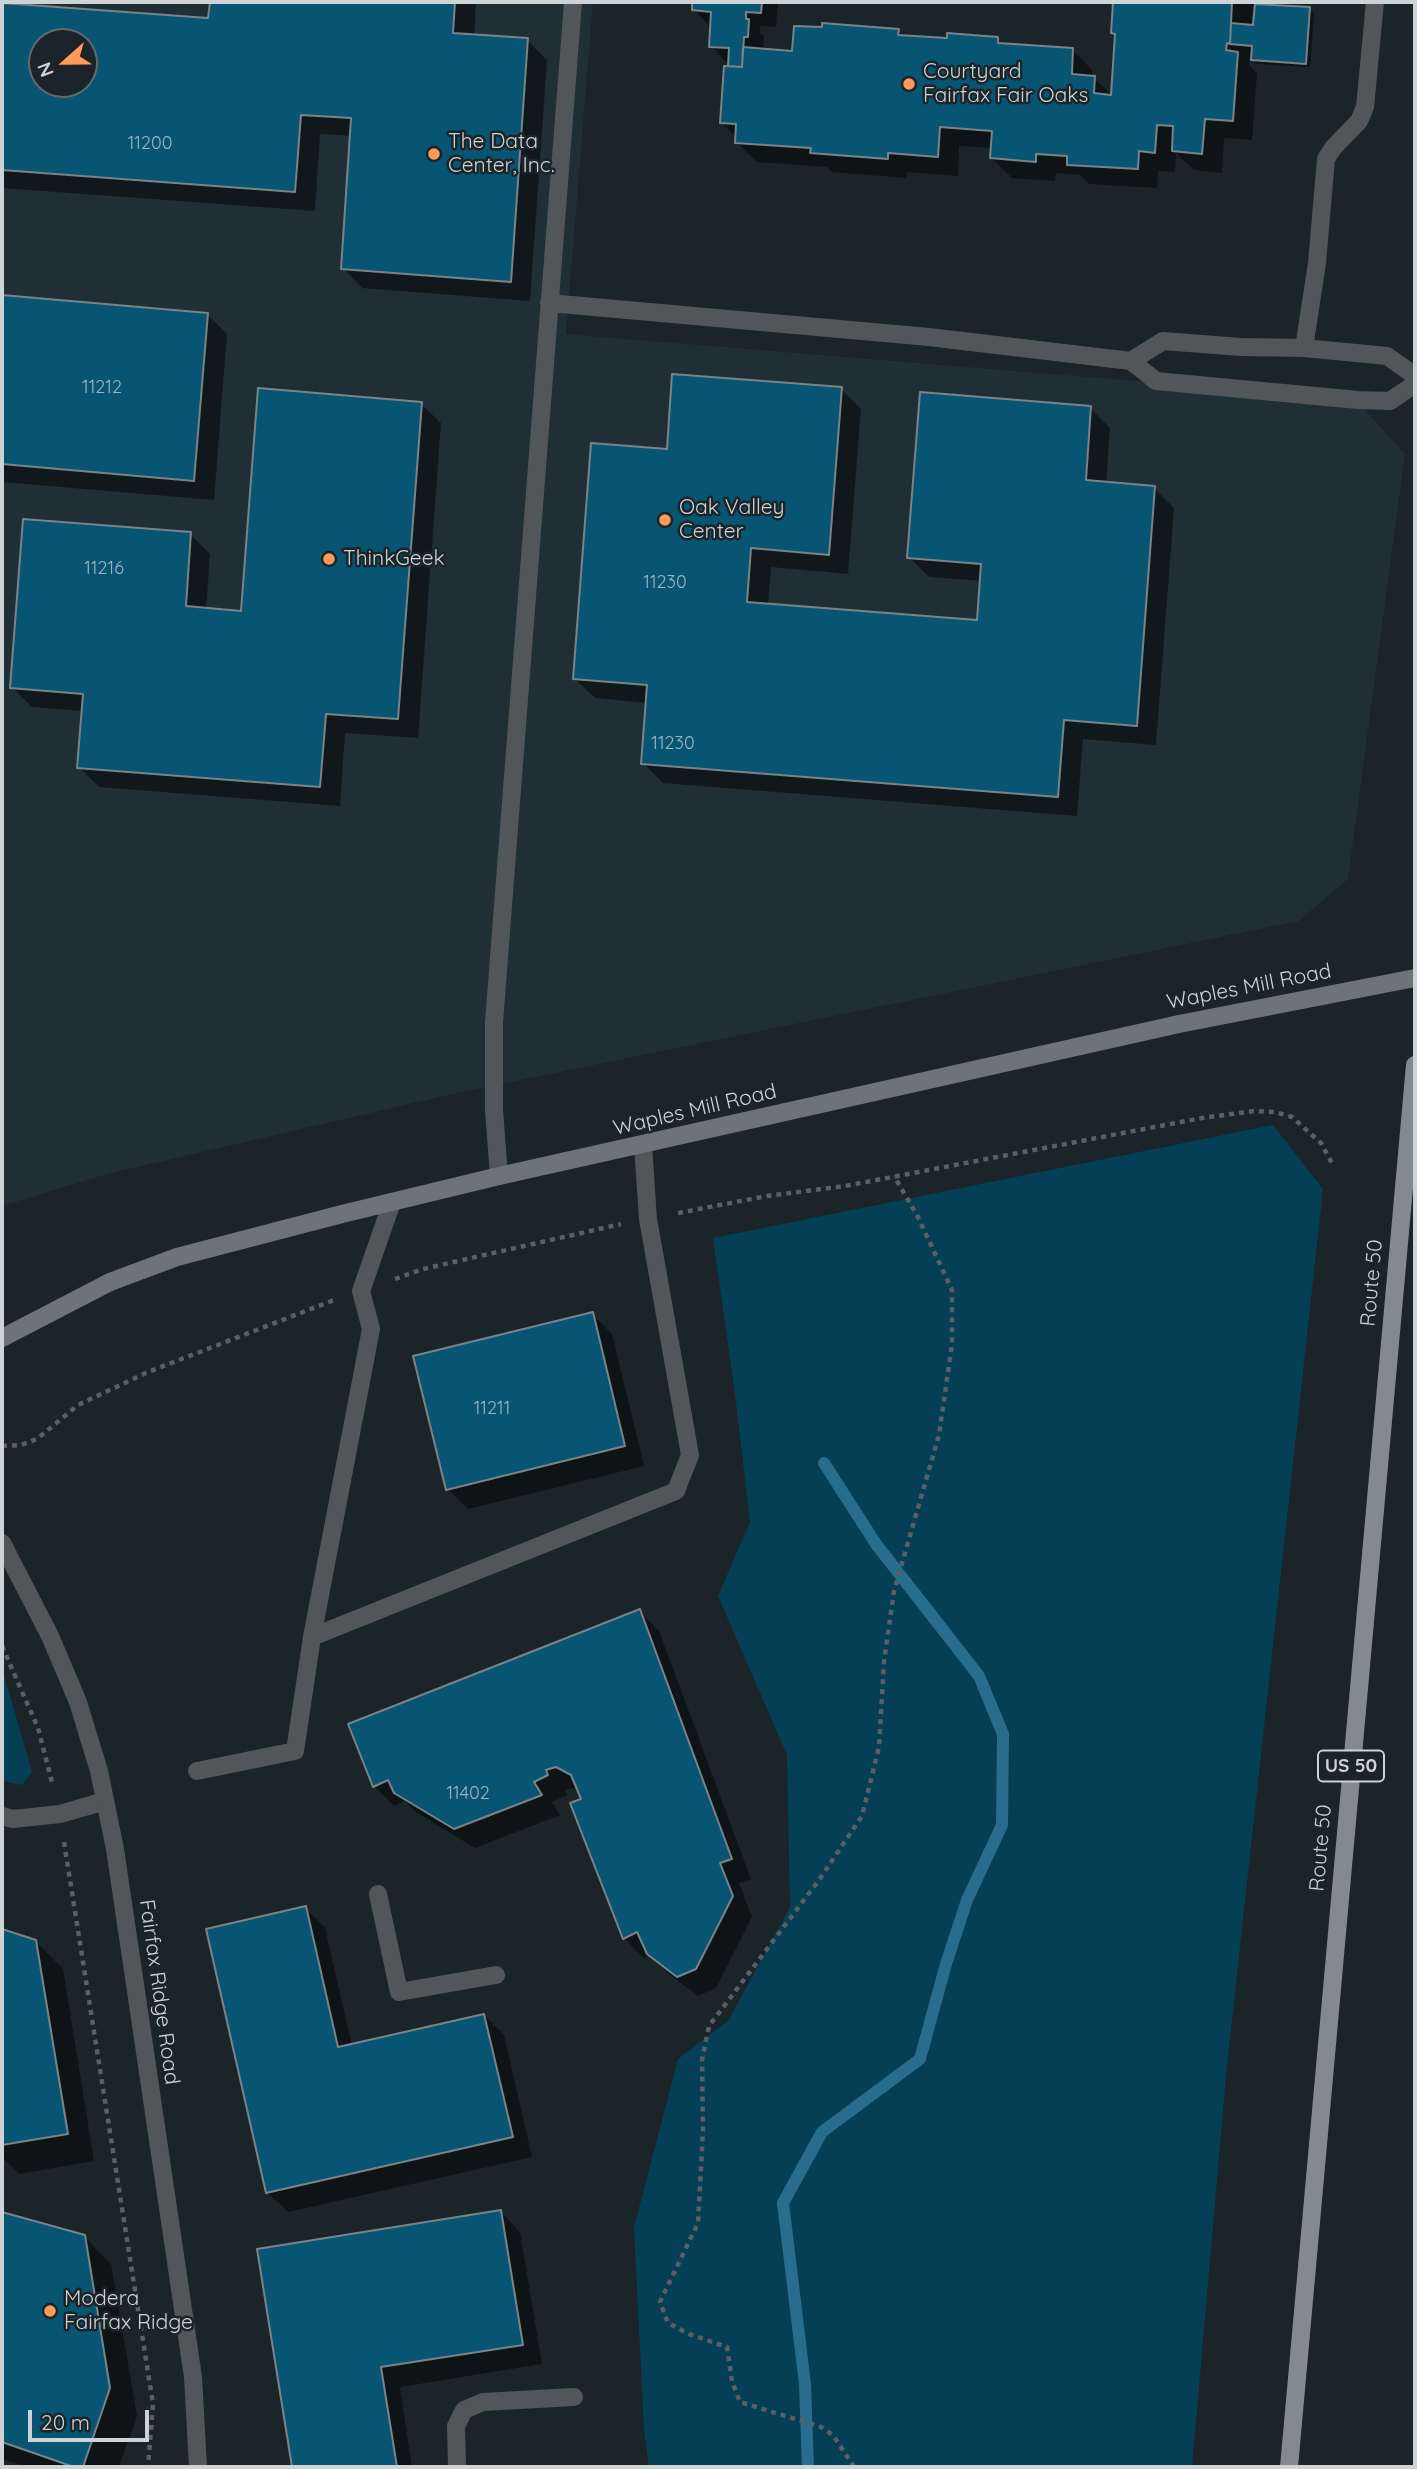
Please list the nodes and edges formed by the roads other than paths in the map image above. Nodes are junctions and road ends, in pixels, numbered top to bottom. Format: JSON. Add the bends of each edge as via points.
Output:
{"nodes":[{"id":1,"x":573,"y":2,"type":"edge"},
{"id":2,"x":1376,"y":2,"type":"edge"},
{"id":3,"x":549,"y":303,"type":"junction"},
{"id":4,"x":1304,"y":348,"type":"junction"},
{"id":5,"x":1131,"y":361,"type":"junction"},
{"id":6,"x":1415,"y":376,"type":"edge"},
{"id":7,"x":1415,"y":384,"type":"edge"},
{"id":8,"x":1415,"y":978,"type":"edge"},
{"id":9,"x":1415,"y":1065,"type":"edge"},
{"id":10,"x":643,"y":1145,"type":"junction"},
{"id":11,"x":499,"y":1176,"type":"junction"},
{"id":12,"x":392,"y":1202,"type":"junction"},
{"id":13,"x":2,"y":1338,"type":"edge"},
{"id":14,"x":2,"y":1543,"type":"edge"},
{"id":15,"x":312,"y":1637,"type":"junction"},
{"id":16,"x":197,"y":1771,"type":"dead end"},
{"id":17,"x":105,"y":1801,"type":"junction"},
{"id":18,"x":6,"y":1820,"type":"edge"},
{"id":19,"x":378,"y":1894,"type":"dead end"},
{"id":20,"x":496,"y":1975,"type":"dead end"},
{"id":21,"x":574,"y":2397,"type":"dead end"},
{"id":22,"x":198,"y":2467,"type":"edge"},
{"id":23,"x":457,"y":2467,"type":"edge"},
{"id":24,"x":1289,"y":2467,"type":"edge"}],
"edges":[{"from":1,"to":3,"type":"street"},
{"from":2,"to":4,"type":"street","via":[[1366,107],[1352,131],[1326,159]]},
{"from":3,"to":5,"type":"street","via":[[929,337]]},
{"from":3,"to":11,"type":"street","via":[[494,1022]]},
{"from":4,"to":5,"type":"street","via":[[1163,341]]},
{"from":4,"to":6,"type":"street","via":[[1387,356]]},
{"from":5,"to":7,"type":"street","via":[[1156,381],[1358,400],[1390,401]]},
{"from":8,"to":10,"type":"main road","name":"Waples Mill Road","via":[[1179,1024]]},
{"from":9,"to":24,"type":"main road","name":"Route 50","number":"US 50"},
{"from":10,"to":11,"type":"main road","name":"Waples Mill Road"},
{"from":10,"to":15,"type":"street","via":[[648,1219],[690,1455],[676,1491]]},
{"from":11,"to":12,"type":"main road","name":"Waples Mill Road"},
{"from":12,"to":13,"type":"main road","name":"Waples Mill Road","via":[[177,1257],[110,1282]]},
{"from":12,"to":15,"type":"street","via":[[361,1291],[371,1329]]},
{"from":14,"to":17,"type":"street","name":"Fairfax Ridge Road","via":[[78,1702]]},
{"from":15,"to":16,"type":"street","via":[[295,1751]]},
{"from":17,"to":18,"type":"street","via":[[60,1814]]},
{"from":17,"to":22,"type":"street","name":"Fairfax Ridge Road","via":[[193,2376]]},
{"from":19,"to":20,"type":"street","via":[[399,1992]]},
{"from":21,"to":23,"type":"street","via":[[484,2402],[464,2410],[456,2426]]}]}
